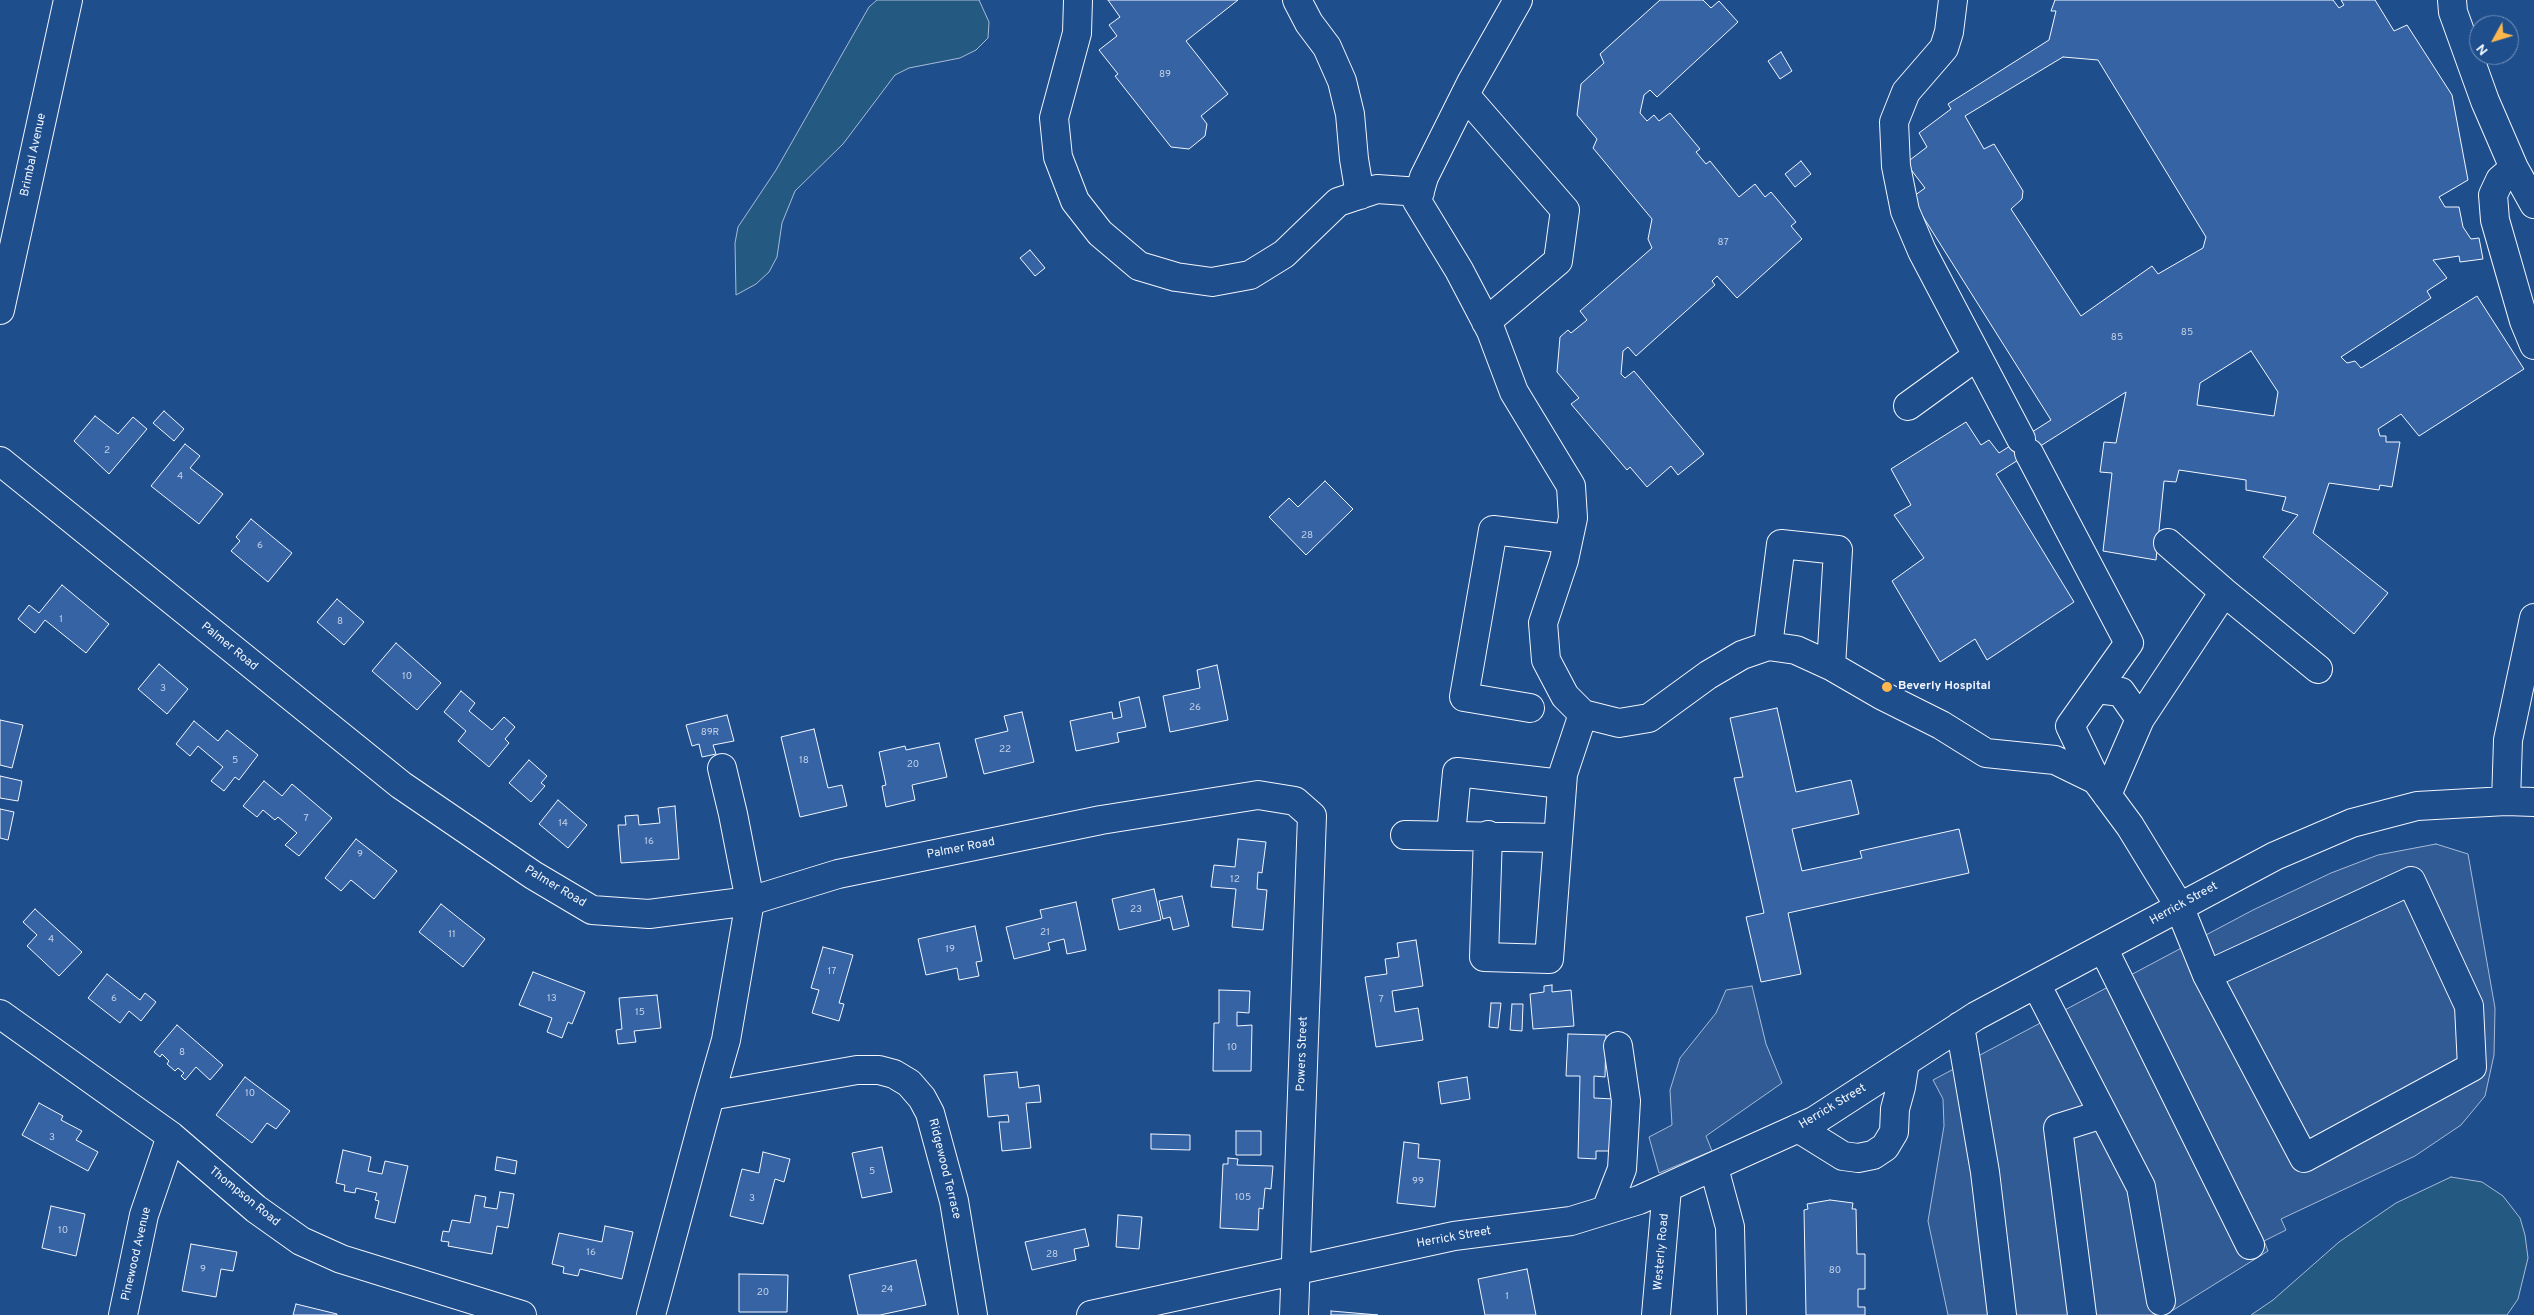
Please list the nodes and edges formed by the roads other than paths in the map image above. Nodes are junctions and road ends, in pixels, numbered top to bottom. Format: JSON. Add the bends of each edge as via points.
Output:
{"nodes":[{"id":1,"x":68,"y":0,"type":"edge"},
{"id":2,"x":1078,"y":0,"type":"edge"},
{"id":3,"x":1297,"y":0,"type":"edge"},
{"id":4,"x":1518,"y":0,"type":"edge"},
{"id":5,"x":1953,"y":0,"type":"edge"},
{"id":6,"x":2452,"y":0,"type":"edge"},
{"id":7,"x":1465,"y":95,"type":"junction"},
{"id":8,"x":2514,"y":168,"type":"junction"},
{"id":9,"x":1420,"y":192,"type":"junction"},
{"id":10,"x":1360,"y":195,"type":"junction"},
{"id":11,"x":2534,"y":204,"type":"edge"},
{"id":12,"x":0,"y":310,"type":"edge"},
{"id":13,"x":1486,"y":322,"type":"junction"},
{"id":14,"x":2534,"y":345,"type":"edge"},
{"id":15,"x":1977,"y":356,"type":"junction"},
{"id":16,"x":1908,"y":406,"type":"dead end"},
{"id":17,"x":0,"y":461,"type":"edge"},
{"id":18,"x":1568,"y":539,"type":"junction"},
{"id":19,"x":2168,"y":543,"type":"dead end"},
{"id":20,"x":2224,"y":592,"type":"junction"},
{"id":21,"x":2534,"y":618,"type":"edge"},
{"id":22,"x":1768,"y":646,"type":"junction"},
{"id":23,"x":1831,"y":666,"type":"junction"},
{"id":24,"x":2318,"y":669,"type":"dead end"},
{"id":25,"x":2097,"y":689,"type":"junction"},
{"id":26,"x":1530,"y":708,"type":"dead end"},
{"id":27,"x":1583,"y":714,"type":"junction"},
{"id":28,"x":2140,"y":719,"type":"junction"},
{"id":29,"x":722,"y":768,"type":"dead end"},
{"id":30,"x":1562,"y":784,"type":"junction"},
{"id":31,"x":2102,"y":788,"type":"junction"},
{"id":32,"x":1295,"y":801,"type":"joint"},
{"id":33,"x":2506,"y":801,"type":"junction"},
{"id":34,"x":2534,"y":802,"type":"edge"},
{"id":35,"x":1405,"y":835,"type":"dead end"},
{"id":36,"x":1451,"y":835,"type":"junction"},
{"id":37,"x":1488,"y":835,"type":"junction"},
{"id":38,"x":1558,"y":838,"type":"junction"},
{"id":39,"x":750,"y":901,"type":"junction"},
{"id":40,"x":2179,"y":906,"type":"junction"},
{"id":41,"x":2103,"y":948,"type":"junction"},
{"id":42,"x":2207,"y":975,"type":"junction"},
{"id":43,"x":2036,"y":984,"type":"junction"},
{"id":44,"x":0,"y":1014,"type":"edge"},
{"id":45,"x":1960,"y":1026,"type":"junction"},
{"id":46,"x":1618,"y":1046,"type":"dead end"},
{"id":47,"x":1905,"y":1062,"type":"junction"},
{"id":48,"x":710,"y":1096,"type":"junction"},
{"id":49,"x":2103,"y":1114,"type":"junction"},
{"id":50,"x":1798,"y":1128,"type":"junction"},
{"id":51,"x":172,"y":1136,"type":"junction"},
{"id":52,"x":1714,"y":1168,"type":"junction"},
{"id":53,"x":1667,"y":1188,"type":"junction"},
{"id":54,"x":1606,"y":1210,"type":"junction"},
{"id":55,"x":2250,"y":1245,"type":"dead end"},
{"id":56,"x":1295,"y":1270,"type":"junction"},
{"id":57,"x":2161,"y":1301,"type":"dead end"},
{"id":58,"x":123,"y":1315,"type":"edge"},
{"id":59,"x":522,"y":1315,"type":"edge"},
{"id":60,"x":651,"y":1315,"type":"edge"},
{"id":61,"x":973,"y":1315,"type":"edge"},
{"id":62,"x":1091,"y":1315,"type":"edge"},
{"id":63,"x":1294,"y":1315,"type":"edge"},
{"id":64,"x":1656,"y":1315,"type":"edge"},
{"id":65,"x":1732,"y":1315,"type":"edge"},
{"id":66,"x":2002,"y":1315,"type":"edge"},
{"id":67,"x":2082,"y":1315,"type":"edge"}],
"edges":[{"from":1,"to":12,"type":"street","name":"Brimbal Avenue"},
{"from":2,"to":10,"type":"street","via":[[1077,33],[1054,118],[1058,157],[1074,201],[1100,234],[1138,266],[1176,277],[1212,282],[1250,275],[1284,254],[1338,202]]},
{"from":3,"to":10,"type":"street","via":[[1309,24],[1327,47],[1342,81],[1350,114]]},
{"from":4,"to":7,"type":"street"},
{"from":5,"to":15,"type":"street","via":[[1944,48],[1906,92],[1894,122],[1896,166],[1905,211],[1922,251]]},
{"from":6,"to":8,"type":"street","via":[[2453,12],[2485,101]]},
{"from":7,"to":9,"type":"street","via":[[1424,177]]},
{"from":7,"to":13,"type":"street","via":[[1565,210],[1558,261]]},
{"from":8,"to":11,"type":"street"},
{"from":8,"to":14,"type":"street","via":[[2500,180],[2493,195],[2495,220],[2524,322]]},
{"from":9,"to":10,"type":"street","via":[[1377,189]]},
{"from":9,"to":13,"type":"street","via":[[1417,201]]},
{"from":13,"to":18,"type":"street","via":[[1514,392],[1571,486],[1573,518]]},
{"from":15,"to":16,"type":"street"},
{"from":15,"to":25,"type":"street","via":[[2129,643]]},
{"from":17,"to":39,"type":"street","name":"Palmer Road","via":[[401,786],[533,875],[592,910],[649,914]]},
{"from":18,"to":26,"type":"street","via":[[1493,530],[1464,697]]},
{"from":18,"to":27,"type":"street","via":[[1543,623],[1546,660],[1565,696]]},
{"from":19,"to":20,"type":"street"},
{"from":20,"to":24,"type":"street"},
{"from":20,"to":28,"type":"street"},
{"from":21,"to":33,"type":"street","via":[[2508,740]]},
{"from":22,"to":23,"type":"street","via":[[1796,650]]},
{"from":22,"to":23,"type":"street","via":[[1781,544],[1838,550]]},
{"from":22,"to":27,"type":"street","via":[[1742,655],[1708,675],[1649,718],[1620,723]]},
{"from":23,"to":31,"type":"street","via":[[1942,725],[1986,753],[2056,760]]},
{"from":25,"to":28,"type":"street","via":[[2121,692]]},
{"from":25,"to":31,"type":"street","via":[[2070,726]]},
{"from":27,"to":30,"type":"street"},
{"from":28,"to":31,"type":"street"},
{"from":29,"to":39,"type":"street"},
{"from":30,"to":36,"type":"street","via":[[1457,772]]},
{"from":30,"to":38,"type":"street"},
{"from":31,"to":40,"type":"street","via":[[2130,826]]},
{"from":32,"to":39,"type":"street","name":"Palmer Road","via":[[1258,795],[1101,820],[838,874]]},
{"from":32,"to":56,"type":"street","name":"Powers Street","via":[[1312,816]]},
{"from":33,"to":34,"type":"street","name":"Herrick Street"},
{"from":33,"to":40,"type":"street","name":"Herrick Street","via":[[2417,806],[2352,824],[2274,856]]},
{"from":35,"to":36,"type":"street"},
{"from":36,"to":37,"type":"street"},
{"from":37,"to":38,"type":"street"},
{"from":37,"to":38,"type":"street","via":[[1484,957],[1549,959]]},
{"from":39,"to":48,"type":"street","via":[[726,1040]]},
{"from":40,"to":41,"type":"street","name":"Herrick Street"},
{"from":40,"to":42,"type":"street"},
{"from":41,"to":43,"type":"street","name":"Herrick Street"},
{"from":41,"to":55,"type":"street"},
{"from":42,"to":42,"type":"street","via":[[2411,881],[2469,1006],[2472,1067],[2304,1158]]},
{"from":43,"to":45,"type":"street","name":"Herrick Street"},
{"from":43,"to":49,"type":"street"},
{"from":44,"to":51,"type":"street","name":"Thompson Road"},
{"from":45,"to":47,"type":"street","name":"Herrick Street"},
{"from":45,"to":66,"type":"street","via":[[1985,1172]]},
{"from":46,"to":54,"type":"street","via":[[1626,1101],[1622,1169]]},
{"from":47,"to":50,"type":"street","name":"Herrick Street"},
{"from":47,"to":50,"type":"street","via":[[1902,1087],[1894,1109],[1894,1132],[1885,1147],[1873,1155],[1843,1156]]},
{"from":48,"to":60,"type":"street"},
{"from":48,"to":61,"type":"street","name":"Ridgewood Terrace","via":[[857,1070],[879,1070],[909,1083],[930,1113],[954,1201]]},
{"from":49,"to":57,"type":"street","via":[[2141,1187]]},
{"from":49,"to":67,"type":"street","via":[[2058,1128]]},
{"from":50,"to":52,"type":"street","name":"Herrick Street"},
{"from":51,"to":58,"type":"street","name":"Pinewood Avenue","via":[[144,1215]]},
{"from":51,"to":59,"type":"street","name":"Thompson Road","via":[[256,1209],[301,1241],[341,1258]]},
{"from":52,"to":53,"type":"street","name":"Herrick Street"},
{"from":52,"to":65,"type":"street","via":[[1730,1227]]},
{"from":53,"to":54,"type":"street","name":"Herrick Street"},
{"from":53,"to":64,"type":"street","name":"Westerly Road"},
{"from":54,"to":56,"type":"street","name":"Herrick Street","via":[[1571,1221],[1454,1236]]},
{"from":56,"to":62,"type":"street","name":"Herrick Street"},
{"from":56,"to":63,"type":"street","name":"Powers Street"}]}
